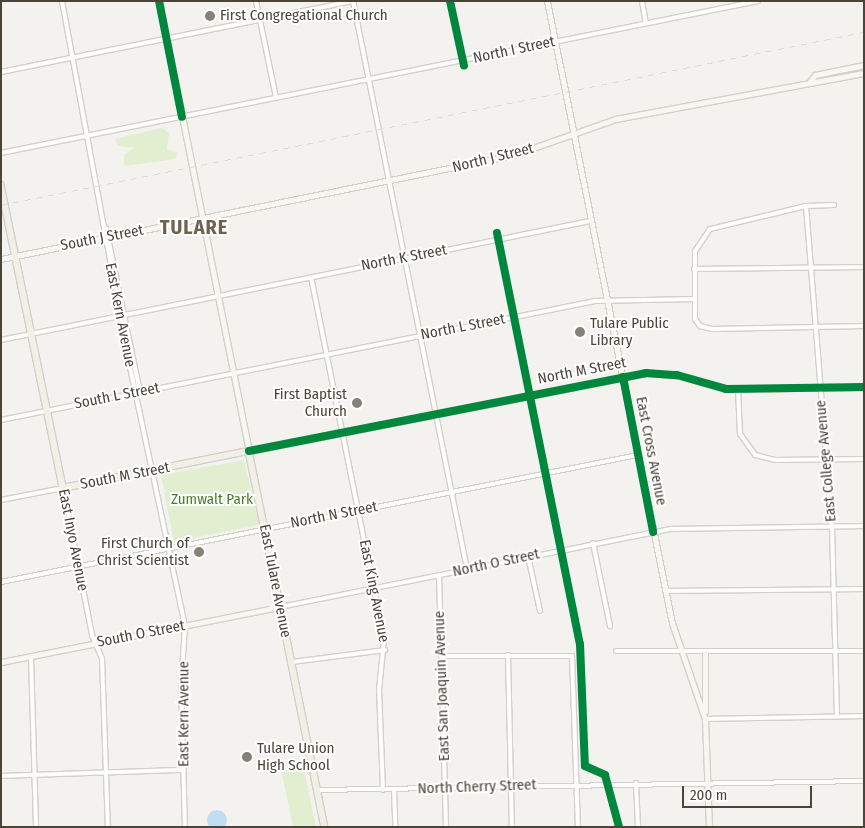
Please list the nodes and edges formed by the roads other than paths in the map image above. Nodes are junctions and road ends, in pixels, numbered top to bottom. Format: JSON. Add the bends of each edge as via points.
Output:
{"nodes":[{"id":1,"x":62,"y":1,"type":"edge"},
{"id":2,"x":159,"y":1,"type":"edge"},
{"id":3,"x":256,"y":1,"type":"edge"},
{"id":4,"x":353,"y":1,"type":"edge"},
{"id":5,"x":547,"y":1,"type":"edge"},
{"id":6,"x":642,"y":1,"type":"edge"},
{"id":7,"x":758,"y":1,"type":"edge"},
{"id":8,"x":735,"y":3,"type":"edge"},
{"id":9,"x":260,"y":20,"type":"junction"},
{"id":10,"x":646,"y":23,"type":"junction"},
{"id":11,"x":166,"y":39,"type":"junction"},
{"id":12,"x":555,"y":41,"type":"junction"},
{"id":13,"x":73,"y":57,"type":"junction"},
{"id":14,"x":864,"y":65,"type":"edge"},
{"id":15,"x":1,"y":72,"type":"edge"},
{"id":16,"x":864,"y":73,"type":"edge"},
{"id":17,"x":368,"y":79,"type":"junction"},
{"id":18,"x":810,"y":81,"type":"junction"},
{"id":19,"x":276,"y":98,"type":"junction"},
{"id":20,"x":182,"y":117,"type":"junction"},
{"id":21,"x":574,"y":130,"type":"junction"},
{"id":22,"x":88,"y":136,"type":"junction"},
{"id":23,"x":1,"y":152,"type":"edge"},
{"id":24,"x":389,"y":180,"type":"junction"},
{"id":25,"x":1,"y":185,"type":"edge"},
{"id":26,"x":834,"y":205,"type":"dead end"},
{"id":27,"x":806,"y":206,"type":"junction"},
{"id":28,"x":202,"y":218,"type":"junction"},
{"id":29,"x":590,"y":220,"type":"junction"},
{"id":30,"x":107,"y":237,"type":"junction"},
{"id":31,"x":16,"y":255,"type":"junction"},
{"id":32,"x":404,"y":258,"type":"junction"},
{"id":33,"x":1,"y":259,"type":"edge"},
{"id":34,"x":810,"y":267,"type":"junction"},
{"id":35,"x":864,"y":267,"type":"edge"},
{"id":36,"x":694,"y":268,"type":"junction"},
{"id":37,"x":311,"y":276,"type":"junction"},
{"id":38,"x":218,"y":296,"type":"junction"},
{"id":39,"x":694,"y":299,"type":"junction"},
{"id":40,"x":606,"y":300,"type":"junction"},
{"id":41,"x":125,"y":314,"type":"junction"},
{"id":42,"x":120,"y":315,"type":"junction"},
{"id":43,"x":864,"y":326,"type":"edge"},
{"id":44,"x":815,"y":327,"type":"junction"},
{"id":45,"x":31,"y":334,"type":"junction"},
{"id":46,"x":420,"y":336,"type":"junction"},
{"id":47,"x":1,"y":340,"type":"edge"},
{"id":48,"x":327,"y":354,"type":"junction"},
{"id":49,"x":234,"y":374,"type":"junction"},
{"id":50,"x":623,"y":377,"type":"junction"},
{"id":51,"x":820,"y":388,"type":"junction"},
{"id":52,"x":864,"y":388,"type":"edge"},
{"id":53,"x":738,"y":389,"type":"junction"},
{"id":54,"x":138,"y":392,"type":"junction"},
{"id":55,"x":47,"y":410,"type":"junction"},
{"id":56,"x":436,"y":413,"type":"junction"},
{"id":57,"x":1,"y":420,"type":"edge"},
{"id":58,"x":342,"y":432,"type":"junction"},
{"id":59,"x":249,"y":450,"type":"junction"},
{"id":60,"x":638,"y":455,"type":"junction"},
{"id":61,"x":864,"y":458,"type":"edge"},
{"id":62,"x":826,"y":459,"type":"junction"},
{"id":63,"x":154,"y":470,"type":"junction"},
{"id":64,"x":63,"y":488,"type":"junction"},
{"id":65,"x":451,"y":492,"type":"junction"},
{"id":66,"x":1,"y":500,"type":"edge"},
{"id":67,"x":358,"y":510,"type":"junction"},
{"id":68,"x":832,"y":526,"type":"junction"},
{"id":69,"x":864,"y":526,"type":"edge"},
{"id":70,"x":265,"y":529,"type":"junction"},
{"id":71,"x":653,"y":532,"type":"junction"},
{"id":72,"x":593,"y":544,"type":"junction"},
{"id":73,"x":170,"y":548,"type":"junction"},
{"id":74,"x":528,"y":556,"type":"junction"},
{"id":75,"x":78,"y":566,"type":"junction"},
{"id":76,"x":467,"y":569,"type":"junction"},
{"id":77,"x":439,"y":575,"type":"junction"},
{"id":78,"x":1,"y":582,"type":"edge"},
{"id":79,"x":374,"y":588,"type":"junction"},
{"id":80,"x":834,"y":589,"type":"junction"},
{"id":81,"x":864,"y":589,"type":"edge"},
{"id":82,"x":666,"y":591,"type":"junction"},
{"id":83,"x":280,"y":607,"type":"junction"},
{"id":84,"x":540,"y":611,"type":"dead end"},
{"id":85,"x":185,"y":626,"type":"junction"},
{"id":86,"x":610,"y":626,"type":"dead end"},
{"id":87,"x":96,"y":643,"type":"junction"},
{"id":88,"x":385,"y":650,"type":"junction"},
{"id":89,"x":616,"y":651,"type":"dead end"},
{"id":90,"x":864,"y":651,"type":"edge"},
{"id":91,"x":835,"y":652,"type":"junction"},
{"id":92,"x":682,"y":653,"type":"junction"},
{"id":93,"x":705,"y":654,"type":"junction"},
{"id":94,"x":508,"y":655,"type":"junction"},
{"id":95,"x":441,"y":656,"type":"junction"},
{"id":96,"x":31,"y":657,"type":"junction"},
{"id":97,"x":1,"y":662,"type":"edge"},
{"id":98,"x":292,"y":662,"type":"junction"},
{"id":99,"x":837,"y":716,"type":"junction"},
{"id":100,"x":864,"y":716,"type":"edge"},
{"id":101,"x":705,"y":719,"type":"junction"},
{"id":102,"x":184,"y":770,"type":"junction"},
{"id":103,"x":107,"y":772,"type":"junction"},
{"id":104,"x":34,"y":775,"type":"junction"},
{"id":105,"x":1,"y":776,"type":"edge"},
{"id":106,"x":864,"y":781,"type":"edge"},
{"id":107,"x":708,"y":783,"type":"junction"},
{"id":108,"x":576,"y":784,"type":"junction"},
{"id":109,"x":636,"y":784,"type":"junction"},
{"id":110,"x":511,"y":785,"type":"junction"},
{"id":111,"x":445,"y":788,"type":"junction"},
{"id":112,"x":318,"y":790,"type":"junction"},
{"id":113,"x":383,"y":790,"type":"junction"},
{"id":114,"x":394,"y":790,"type":"junction"},
{"id":115,"x":36,"y":827,"type":"edge"},
{"id":116,"x":108,"y":827,"type":"edge"},
{"id":117,"x":185,"y":827,"type":"edge"},
{"id":118,"x":325,"y":827,"type":"edge"},
{"id":119,"x":395,"y":827,"type":"edge"},
{"id":120,"x":446,"y":827,"type":"edge"},
{"id":121,"x":512,"y":827,"type":"edge"},
{"id":122,"x":578,"y":827,"type":"edge"},
{"id":123,"x":638,"y":827,"type":"edge"},
{"id":124,"x":710,"y":827,"type":"edge"}],
"edges":[{"from":1,"to":13,"type":"street","name":"East Kern Avenue"},
{"from":2,"to":11,"type":"main road","name":"East Tulare Avenue"},
{"from":3,"to":9,"type":"street"},
{"from":4,"to":9,"type":"street"},
{"from":4,"to":17,"type":"street"},
{"from":5,"to":12,"type":"main road","name":"East Cross Avenue"},
{"from":6,"to":10,"type":"street"},
{"from":7,"to":8,"type":"street","name":"North I Street"},
{"from":8,"to":10,"type":"street","name":"North I Street"},
{"from":9,"to":11,"type":"street"},
{"from":9,"to":19,"type":"street"},
{"from":10,"to":12,"type":"street","name":"North I Street"},
{"from":11,"to":13,"type":"street"},
{"from":11,"to":20,"type":"main road","name":"East Tulare Avenue"},
{"from":12,"to":17,"type":"street","name":"North I Street"},
{"from":12,"to":21,"type":"main road","name":"East Cross Avenue"},
{"from":13,"to":15,"type":"street"},
{"from":13,"to":22,"type":"street","name":"East Kern Avenue"},
{"from":14,"to":18,"type":"main road","name":"North J Street","via":[[815,75]]},
{"from":16,"to":18,"type":"main road","name":"North J Street"},
{"from":17,"to":19,"type":"street","name":"North I Street"},
{"from":17,"to":24,"type":"street"},
{"from":18,"to":21,"type":"main road","name":"North J Street"},
{"from":19,"to":20,"type":"street","name":"North I Street"},
{"from":20,"to":22,"type":"street","name":"North I Street"},
{"from":20,"to":28,"type":"main road","name":"East Tulare Avenue"},
{"from":21,"to":24,"type":"main road","name":"North J Street","via":[[513,155]]},
{"from":21,"to":29,"type":"main road","name":"East Cross Avenue"},
{"from":22,"to":23,"type":"street","name":"North I Street"},
{"from":22,"to":30,"type":"street","name":"East Kern Avenue"},
{"from":24,"to":28,"type":"main road","name":"North J Street"},
{"from":24,"to":32,"type":"street"},
{"from":25,"to":31,"type":"main road","name":"East Inyo Avenue"},
{"from":26,"to":27,"type":"street"},
{"from":27,"to":34,"type":"street","name":"East College Avenue"},
{"from":27,"to":36,"type":"street","via":[[710,230],[695,251]]},
{"from":28,"to":30,"type":"main road","name":"South J Street"},
{"from":28,"to":38,"type":"main road","name":"East Tulare Avenue"},
{"from":29,"to":32,"type":"street","name":"North K Street"},
{"from":29,"to":40,"type":"main road","name":"East Cross Avenue"},
{"from":30,"to":31,"type":"main road","name":"South J Street"},
{"from":30,"to":41,"type":"street","name":"East Kern Avenue"},
{"from":30,"to":42,"type":"street","name":"East Kern Avenue"},
{"from":31,"to":33,"type":"main road","name":"South J Street"},
{"from":31,"to":45,"type":"main road","name":"East Inyo Avenue"},
{"from":32,"to":37,"type":"street","name":"North K Street"},
{"from":32,"to":46,"type":"street"},
{"from":34,"to":35,"type":"street"},
{"from":34,"to":36,"type":"street"},
{"from":34,"to":44,"type":"street","name":"East College Avenue"},
{"from":36,"to":39,"type":"street"},
{"from":37,"to":38,"type":"street","name":"North K Street"},
{"from":37,"to":48,"type":"street","name":"East King Avenue"},
{"from":38,"to":41,"type":"street","name":"North K Street"},
{"from":38,"to":49,"type":"main road","name":"East Tulare Avenue"},
{"from":39,"to":40,"type":"street","name":"North L Street"},
{"from":39,"to":44,"type":"street","via":[[695,319],[704,328]]},
{"from":40,"to":46,"type":"street","name":"North L Street"},
{"from":40,"to":50,"type":"main road","name":"East Cross Avenue"},
{"from":41,"to":42,"type":"street","name":"North K Street"},
{"from":41,"to":54,"type":"street","name":"East Kern Avenue"},
{"from":42,"to":45,"type":"street","name":"North K Street"},
{"from":42,"to":54,"type":"street","name":"East Kern Avenue"},
{"from":43,"to":44,"type":"street"},
{"from":44,"to":51,"type":"street","name":"East College Avenue"},
{"from":45,"to":47,"type":"street","name":"North K Street"},
{"from":45,"to":55,"type":"main road","name":"East Inyo Avenue"},
{"from":46,"to":48,"type":"street","name":"North L Street"},
{"from":46,"to":56,"type":"street"},
{"from":48,"to":49,"type":"street","name":"North L Street"},
{"from":48,"to":58,"type":"street","name":"East King Avenue"},
{"from":49,"to":54,"type":"street","name":"South L Street"},
{"from":49,"to":59,"type":"main road","name":"East Tulare Avenue"},
{"from":50,"to":53,"type":"main road","name":"North M Street","via":[[670,373],[713,387]]},
{"from":50,"to":56,"type":"main road","name":"North M Street"},
{"from":50,"to":60,"type":"main road","name":"East Cross Avenue"},
{"from":51,"to":52,"type":"main road","name":"North M Street"},
{"from":51,"to":53,"type":"main road","name":"North M Street"},
{"from":51,"to":62,"type":"street","name":"East College Avenue"},
{"from":53,"to":62,"type":"street","via":[[740,434],[751,452],[765,459]]},
{"from":54,"to":55,"type":"street","name":"South L Street"},
{"from":54,"to":63,"type":"street","name":"East Kern Avenue"},
{"from":55,"to":57,"type":"street","name":"South L Street"},
{"from":55,"to":64,"type":"main road","name":"East Inyo Avenue"},
{"from":56,"to":58,"type":"main road","name":"North M Street"},
{"from":56,"to":65,"type":"street"},
{"from":58,"to":59,"type":"main road","name":"North M Street"},
{"from":58,"to":67,"type":"street","name":"East King Avenue"},
{"from":59,"to":63,"type":"main road","name":"South M Street"},
{"from":59,"to":70,"type":"main road","name":"East Tulare Avenue"},
{"from":60,"to":65,"type":"street","name":"North N Street"},
{"from":60,"to":71,"type":"main road","name":"East Cross Avenue"},
{"from":61,"to":62,"type":"street"},
{"from":62,"to":68,"type":"street","name":"East College Avenue"},
{"from":63,"to":64,"type":"main road","name":"South M Street"},
{"from":63,"to":73,"type":"street","name":"East Kern Avenue"},
{"from":64,"to":66,"type":"street","name":"South M Street"},
{"from":64,"to":75,"type":"street","name":"East Inyo Avenue"},
{"from":65,"to":67,"type":"street","name":"North N Street"},
{"from":65,"to":76,"type":"street"},
{"from":67,"to":70,"type":"street","name":"North N Street"},
{"from":67,"to":79,"type":"street","name":"East King Avenue"},
{"from":68,"to":69,"type":"street","name":"North O Street"},
{"from":68,"to":71,"type":"street","name":"North O Street"},
{"from":68,"to":80,"type":"street","name":"East College Avenue"},
{"from":70,"to":73,"type":"street","name":"North N Street"},
{"from":70,"to":83,"type":"main road","name":"East Tulare Avenue"},
{"from":71,"to":72,"type":"street","name":"North O Street"},
{"from":71,"to":82,"type":"main road","name":"East Cross Avenue"},
{"from":72,"to":74,"type":"street","name":"North O Street"},
{"from":72,"to":86,"type":"street"},
{"from":73,"to":75,"type":"street","name":"North N Street"},
{"from":73,"to":85,"type":"street","name":"East Kern Avenue"},
{"from":74,"to":76,"type":"street","name":"North O Street"},
{"from":74,"to":84,"type":"street"},
{"from":75,"to":78,"type":"street","name":"North N Street"},
{"from":75,"to":87,"type":"street","name":"East Inyo Avenue"},
{"from":76,"to":77,"type":"street","name":"North O Street"},
{"from":77,"to":79,"type":"street","name":"North O Street"},
{"from":77,"to":95,"type":"street","name":"East San Joaquin Avenue"},
{"from":79,"to":83,"type":"street","name":"North O Street"},
{"from":79,"to":88,"type":"street","name":"East King Avenue"},
{"from":80,"to":81,"type":"street"},
{"from":80,"to":82,"type":"street"},
{"from":80,"to":91,"type":"street","name":"East College Avenue"},
{"from":82,"to":92,"type":"main road","name":"East Cross Avenue"},
{"from":83,"to":85,"type":"main road","name":"South O Street"},
{"from":83,"to":98,"type":"main road","name":"East Tulare Avenue"},
{"from":85,"to":87,"type":"main road","name":"South O Street"},
{"from":85,"to":102,"type":"street","name":"East Kern Avenue","via":[[181,686]]},
{"from":87,"to":96,"type":"main road","name":"South O Street"},
{"from":87,"to":103,"type":"street","name":"East Inyo Avenue","via":[[102,665]]},
{"from":88,"to":98,"type":"street"},
{"from":88,"to":113,"type":"street","name":"East King Avenue","via":[[379,690]]},
{"from":89,"to":92,"type":"street"},
{"from":90,"to":91,"type":"street"},
{"from":91,"to":93,"type":"street"},
{"from":91,"to":99,"type":"street","name":"East College Avenue"},
{"from":92,"to":93,"type":"street"},
{"from":92,"to":101,"type":"main road","name":"East Cross Avenue"},
{"from":93,"to":101,"type":"main road"},
{"from":94,"to":95,"type":"street"},
{"from":94,"to":108,"type":"street","via":[[572,656]]},
{"from":94,"to":110,"type":"street"},
{"from":95,"to":111,"type":"street","name":"East San Joaquin Avenue"},
{"from":96,"to":97,"type":"main road","name":"South O Street"},
{"from":96,"to":104,"type":"street"},
{"from":98,"to":112,"type":"main road","name":"East Tulare Avenue"},
{"from":99,"to":100,"type":"street"},
{"from":99,"to":101,"type":"street"},
{"from":101,"to":107,"type":"main road","name":"East Cross Avenue"},
{"from":102,"to":103,"type":"street"},
{"from":102,"to":117,"type":"street","name":"East Kern Avenue"},
{"from":103,"to":104,"type":"street"},
{"from":103,"to":116,"type":"street","name":"East Inyo Avenue"},
{"from":104,"to":105,"type":"street"},
{"from":104,"to":115,"type":"street"},
{"from":106,"to":107,"type":"street","name":"North Cherry Street"},
{"from":107,"to":109,"type":"street","name":"North Cherry Street"},
{"from":107,"to":124,"type":"main road","name":"East Cross Avenue"},
{"from":108,"to":109,"type":"street","name":"North Cherry Street"},
{"from":108,"to":110,"type":"street","name":"North Cherry Street"},
{"from":108,"to":122,"type":"street"},
{"from":109,"to":123,"type":"street"},
{"from":110,"to":111,"type":"street","name":"North Cherry Street"},
{"from":110,"to":121,"type":"street"},
{"from":111,"to":114,"type":"street","name":"North Cherry Street"},
{"from":111,"to":120,"type":"street","name":"East San Joaquin Avenue"},
{"from":112,"to":113,"type":"street","name":"North Cherry Street"},
{"from":112,"to":118,"type":"main road","name":"East Tulare Avenue"},
{"from":113,"to":114,"type":"street","name":"North Cherry Street"},
{"from":114,"to":119,"type":"street"}]}
